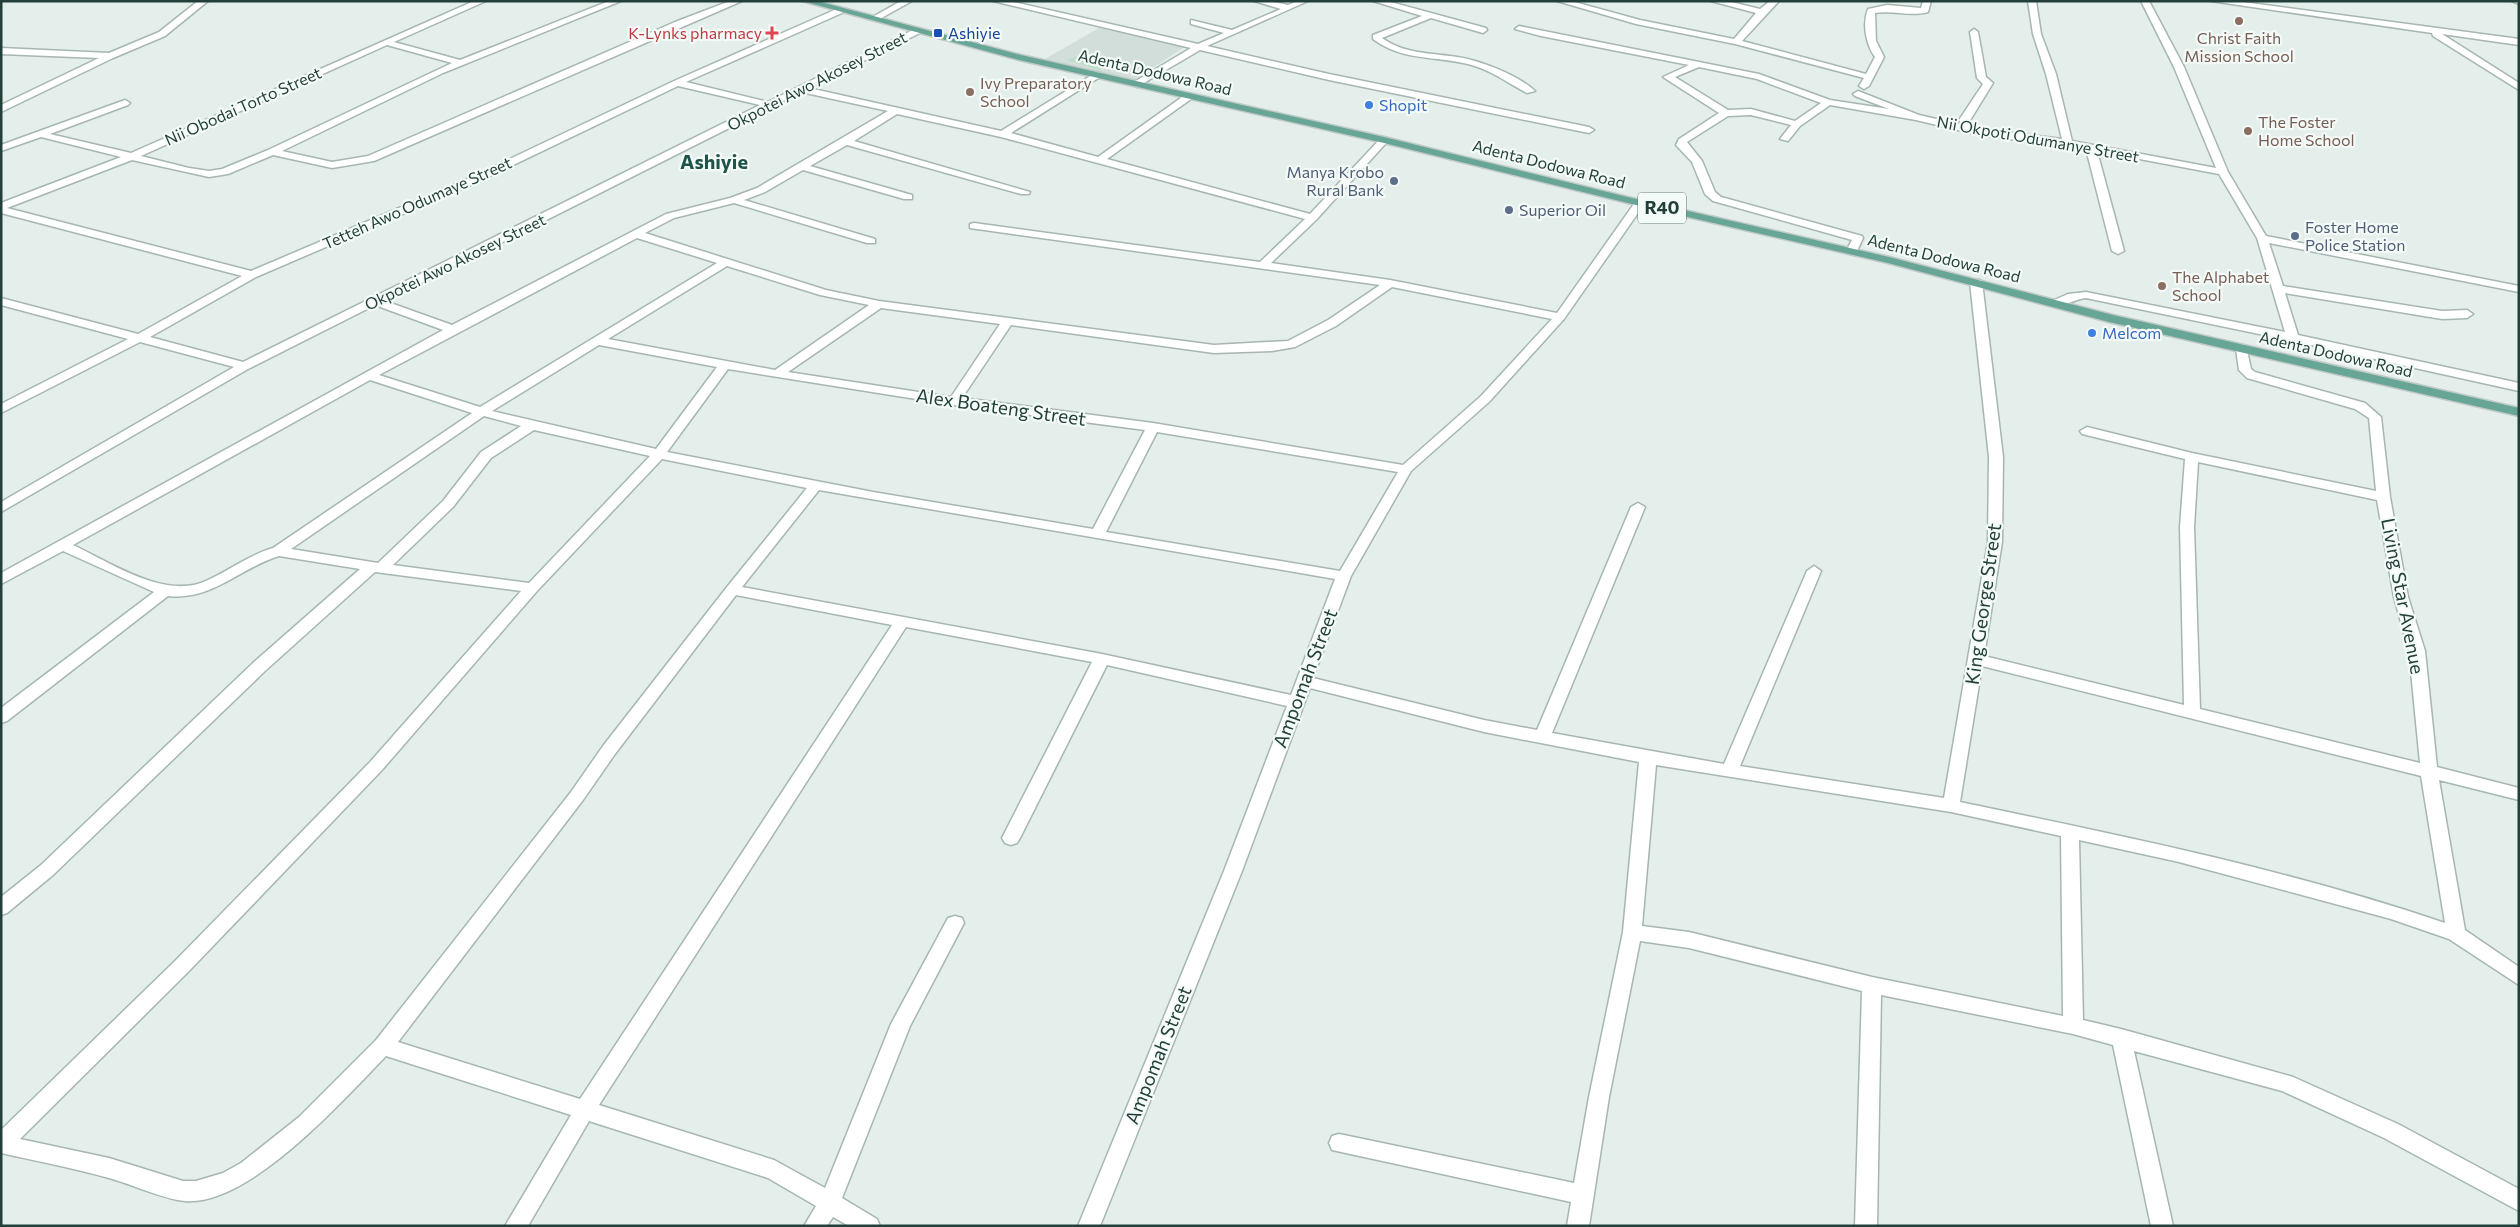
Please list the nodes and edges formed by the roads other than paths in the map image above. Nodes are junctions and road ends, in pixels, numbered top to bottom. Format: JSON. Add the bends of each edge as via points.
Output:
{"nodes":[{"id":1,"x":204,"y":1,"type":"edge"},
{"id":2,"x":482,"y":1,"type":"edge"},
{"id":3,"x":617,"y":1,"type":"edge"},
{"id":4,"x":738,"y":1,"type":"edge"},
{"id":5,"x":806,"y":1,"type":"edge"},
{"id":6,"x":908,"y":1,"type":"edge"},
{"id":7,"x":997,"y":1,"type":"edge"},
{"id":8,"x":1258,"y":1,"type":"edge"},
{"id":9,"x":1304,"y":1,"type":"edge"},
{"id":10,"x":1377,"y":1,"type":"edge"},
{"id":11,"x":1561,"y":1,"type":"edge"},
{"id":12,"x":1715,"y":1,"type":"edge"},
{"id":13,"x":1775,"y":1,"type":"edge"},
{"id":14,"x":1927,"y":1,"type":"edge"},
{"id":15,"x":2032,"y":1,"type":"edge"},
{"id":16,"x":2145,"y":1,"type":"edge"},
{"id":17,"x":2216,"y":1,"type":"edge"},
{"id":18,"x":1289,"y":8,"type":"junction"},
{"id":19,"x":840,"y":11,"type":"junction"},
{"id":20,"x":1762,"y":12,"type":"junction"},
{"id":21,"x":1429,"y":16,"type":"junction"},
{"id":22,"x":873,"y":19,"type":"junction"},
{"id":23,"x":1194,"y":22,"type":"dead end"},
{"id":24,"x":1519,"y":29,"type":"dead end"},
{"id":25,"x":1483,"y":30,"type":"dead end"},
{"id":26,"x":917,"y":31,"type":"junction"},
{"id":27,"x":1232,"y":32,"type":"junction"},
{"id":28,"x":1974,"y":32,"type":"dead end"},
{"id":29,"x":2431,"y":32,"type":"junction"},
{"id":30,"x":386,"y":42,"type":"junction"},
{"id":31,"x":1736,"y":42,"type":"junction"},
{"id":32,"x":2519,"y":42,"type":"edge"},
{"id":33,"x":1201,"y":46,"type":"junction"},
{"id":34,"x":1,"y":51,"type":"edge"},
{"id":35,"x":110,"y":56,"type":"junction"},
{"id":36,"x":462,"y":62,"type":"junction"},
{"id":37,"x":1698,"y":64,"type":"junction"},
{"id":38,"x":2498,"y":74,"type":"junction"},
{"id":39,"x":2519,"y":74,"type":"edge"},
{"id":40,"x":1097,"y":75,"type":"junction"},
{"id":41,"x":1869,"y":77,"type":"junction"},
{"id":42,"x":678,"y":83,"type":"junction"},
{"id":43,"x":1136,"y":84,"type":"junction"},
{"id":44,"x":2519,"y":87,"type":"edge"},
{"id":45,"x":799,"y":89,"type":"junction"},
{"id":46,"x":1530,"y":91,"type":"dead end"},
{"id":47,"x":1858,"y":94,"type":"junction"},
{"id":48,"x":1188,"y":97,"type":"junction"},
{"id":49,"x":1828,"y":102,"type":"junction"},
{"id":50,"x":125,"y":103,"type":"dead end"},
{"id":51,"x":770,"y":105,"type":"junction"},
{"id":52,"x":1848,"y":106,"type":"junction"},
{"id":53,"x":1,"y":108,"type":"edge"},
{"id":54,"x":896,"y":111,"type":"junction"},
{"id":55,"x":1726,"y":113,"type":"junction"},
{"id":56,"x":1916,"y":117,"type":"junction"},
{"id":57,"x":1797,"y":124,"type":"junction"},
{"id":58,"x":1589,"y":130,"type":"dead end"},
{"id":59,"x":1979,"y":132,"type":"junction"},
{"id":60,"x":40,"y":134,"type":"junction"},
{"id":61,"x":1003,"y":134,"type":"junction"},
{"id":62,"x":1785,"y":139,"type":"dead end"},
{"id":63,"x":1384,"y":140,"type":"junction"},
{"id":64,"x":846,"y":142,"type":"junction"},
{"id":65,"x":2068,"y":143,"type":"junction"},
{"id":66,"x":1,"y":148,"type":"edge"},
{"id":67,"x":2091,"y":148,"type":"junction"},
{"id":68,"x":272,"y":152,"type":"junction"},
{"id":69,"x":131,"y":157,"type":"junction"},
{"id":70,"x":1100,"y":160,"type":"junction"},
{"id":71,"x":802,"y":167,"type":"junction"},
{"id":72,"x":2223,"y":172,"type":"junction"},
{"id":73,"x":1025,"y":192,"type":"dead end"},
{"id":74,"x":908,"y":197,"type":"dead end"},
{"id":75,"x":734,"y":200,"type":"junction"},
{"id":76,"x":1640,"y":203,"type":"junction"},
{"id":77,"x":1,"y":208,"type":"edge"},
{"id":78,"x":1312,"y":218,"type":"junction"},
{"id":79,"x":974,"y":226,"type":"dead end"},
{"id":80,"x":636,"y":234,"type":"junction"},
{"id":81,"x":2262,"y":238,"type":"junction"},
{"id":82,"x":871,"y":241,"type":"dead end"},
{"id":83,"x":1852,"y":251,"type":"junction"},
{"id":84,"x":2118,"y":251,"type":"dead end"},
{"id":85,"x":726,"y":262,"type":"junction"},
{"id":86,"x":1264,"y":264,"type":"junction"},
{"id":87,"x":252,"y":275,"type":"junction"},
{"id":88,"x":1976,"y":282,"type":"junction"},
{"id":89,"x":1390,"y":283,"type":"junction"},
{"id":90,"x":2278,"y":289,"type":"junction"},
{"id":91,"x":2519,"y":289,"type":"edge"},
{"id":92,"x":1,"y":301,"type":"edge"},
{"id":93,"x":375,"y":301,"type":"junction"},
{"id":94,"x":2056,"y":303,"type":"junction"},
{"id":95,"x":879,"y":304,"type":"junction"},
{"id":96,"x":2467,"y":314,"type":"dead end"},
{"id":97,"x":1560,"y":317,"type":"junction"},
{"id":98,"x":1009,"y":320,"type":"junction"},
{"id":99,"x":452,"y":329,"type":"junction"},
{"id":100,"x":141,"y":337,"type":"junction"},
{"id":101,"x":2293,"y":337,"type":"junction"},
{"id":102,"x":597,"y":341,"type":"junction"},
{"id":103,"x":2242,"y":349,"type":"junction"},
{"id":104,"x":725,"y":365,"type":"junction"},
{"id":105,"x":244,"y":366,"type":"junction"},
{"id":106,"x":777,"y":374,"type":"junction"},
{"id":107,"x":367,"y":375,"type":"junction"},
{"id":108,"x":2519,"y":387,"type":"edge"},
{"id":109,"x":954,"y":401,"type":"junction"},
{"id":110,"x":1,"y":409,"type":"edge"},
{"id":111,"x":483,"y":411,"type":"junction"},
{"id":112,"x":2519,"y":412,"type":"edge"},
{"id":113,"x":534,"y":424,"type":"junction"},
{"id":114,"x":1153,"y":427,"type":"junction"},
{"id":115,"x":2087,"y":430,"type":"dead end"},
{"id":116,"x":659,"y":454,"type":"junction"},
{"id":117,"x":2192,"y":457,"type":"junction"},
{"id":118,"x":1406,"y":469,"type":"junction"},
{"id":119,"x":815,"y":486,"type":"junction"},
{"id":120,"x":2383,"y":497,"type":"junction"},
{"id":121,"x":1638,"y":507,"type":"dead end"},
{"id":122,"x":1,"y":508,"type":"edge"},
{"id":123,"x":1098,"y":533,"type":"junction"},
{"id":124,"x":62,"y":545,"type":"junction"},
{"id":125,"x":278,"y":551,"type":"junction"},
{"id":126,"x":376,"y":567,"type":"junction"},
{"id":127,"x":1814,"y":571,"type":"dead end"},
{"id":128,"x":1344,"y":576,"type":"junction"},
{"id":129,"x":1,"y":579,"type":"edge"},
{"id":130,"x":532,"y":588,"type":"junction"},
{"id":131,"x":732,"y":590,"type":"junction"},
{"id":132,"x":165,"y":591,"type":"junction"},
{"id":133,"x":900,"y":623,"type":"junction"},
{"id":134,"x":1102,"y":659,"type":"junction"},
{"id":135,"x":1975,"y":659,"type":"junction"},
{"id":136,"x":1304,"y":681,"type":"junction"},
{"id":137,"x":1296,"y":702,"type":"junction"},
{"id":138,"x":2192,"y":712,"type":"junction"},
{"id":139,"x":1,"y":717,"type":"edge"},
{"id":140,"x":1542,"y":737,"type":"junction"},
{"id":141,"x":1648,"y":758,"type":"junction"},
{"id":142,"x":1730,"y":770,"type":"junction"},
{"id":143,"x":2429,"y":772,"type":"junction"},
{"id":144,"x":2519,"y":794,"type":"edge"},
{"id":145,"x":1951,"y":806,"type":"junction"},
{"id":146,"x":2070,"y":832,"type":"junction"},
{"id":147,"x":1011,"y":838,"type":"dead end"},
{"id":148,"x":1,"y":908,"type":"edge"},
{"id":149,"x":955,"y":923,"type":"dead end"},
{"id":150,"x":1632,"y":932,"type":"junction"},
{"id":151,"x":2456,"y":934,"type":"junction"},
{"id":152,"x":2519,"y":977,"type":"edge"},
{"id":153,"x":1872,"y":984,"type":"junction"},
{"id":154,"x":2073,"y":1026,"type":"junction"},
{"id":155,"x":2121,"y":1037,"type":"junction"},
{"id":156,"x":383,"y":1046,"type":"junction"},
{"id":157,"x":584,"y":1111,"type":"junction"},
{"id":158,"x":1339,"y":1143,"type":"dead end"},
{"id":159,"x":2,"y":1144,"type":"edge"},
{"id":160,"x":1583,"y":1195,"type":"junction"},
{"id":161,"x":2519,"y":1201,"type":"edge"},
{"id":162,"x":829,"y":1204,"type":"junction"},
{"id":163,"x":516,"y":1226,"type":"edge"},
{"id":164,"x":815,"y":1226,"type":"edge"},
{"id":165,"x":869,"y":1226,"type":"edge"},
{"id":166,"x":1089,"y":1226,"type":"edge"},
{"id":167,"x":1578,"y":1226,"type":"edge"},
{"id":168,"x":1866,"y":1226,"type":"edge"},
{"id":169,"x":2162,"y":1226,"type":"edge"}],
"edges":[{"from":1,"to":35,"type":"street","via":[[162,34]]},
{"from":2,"to":30,"type":"street","name":"Nii Obodai Torto Street"},
{"from":3,"to":36,"type":"street"},
{"from":4,"to":68,"type":"street","via":[[678,24],[370,159],[332,165]]},
{"from":5,"to":19,"type":"main road","name":"Adenta Dodowa Road","number":"R40"},
{"from":6,"to":22,"type":"street"},
{"from":7,"to":33,"type":"street"},
{"from":8,"to":18,"type":"street"},
{"from":9,"to":18,"type":"street"},
{"from":10,"to":21,"type":"street"},
{"from":11,"to":31,"type":"street","via":[[1639,22]]},
{"from":12,"to":20,"type":"street"},
{"from":13,"to":20,"type":"street"},
{"from":14,"to":41,"type":"street","via":[[1922,11],[1887,8],[1871,11],[1868,24],[1880,57]]},
{"from":15,"to":65,"type":"street","via":[[2037,34]]},
{"from":16,"to":72,"type":"street","via":[[2180,67]]},
{"from":17,"to":29,"type":"street"},
{"from":18,"to":27,"type":"street"},
{"from":19,"to":22,"type":"main road","name":"Adenta Dodowa Road","number":"R40"},
{"from":19,"to":42,"type":"street","name":"Tetteh Awo Odumaye Street"},
{"from":20,"to":31,"type":"street"},
{"from":21,"to":25,"type":"street"},
{"from":21,"to":46,"type":"street","via":[[1376,38],[1407,52],[1476,64]]},
{"from":22,"to":26,"type":"main road","name":"Adenta Dodowa Road","number":"R40"},
{"from":23,"to":27,"type":"street"},
{"from":24,"to":37,"type":"street"},
{"from":26,"to":40,"type":"main road","name":"Adenta Dodowa Road","number":"R40"},
{"from":26,"to":45,"type":"street","name":"Okpotei Awo Akosey Street"},
{"from":27,"to":33,"type":"street"},
{"from":28,"to":59,"type":"street","via":[[1982,78],[1988,83],[1964,122]]},
{"from":29,"to":32,"type":"street"},
{"from":29,"to":38,"type":"street"},
{"from":30,"to":36,"type":"street"},
{"from":30,"to":69,"type":"street","name":"Nii Obodai Torto Street"},
{"from":31,"to":41,"type":"street"},
{"from":33,"to":43,"type":"street"},
{"from":33,"to":58,"type":"street","via":[[1329,77]]},
{"from":34,"to":35,"type":"street"},
{"from":35,"to":53,"type":"street"},
{"from":36,"to":68,"type":"street"},
{"from":37,"to":49,"type":"street","via":[[1759,77]]},
{"from":37,"to":55,"type":"street","via":[[1668,78]]},
{"from":38,"to":39,"type":"street"},
{"from":38,"to":44,"type":"street"},
{"from":40,"to":43,"type":"main road","name":"Adenta Dodowa Road","number":"R40"},
{"from":40,"to":61,"type":"street"},
{"from":41,"to":47,"type":"street"},
{"from":42,"to":51,"type":"street"},
{"from":42,"to":87,"type":"street","name":"Tetteh Awo Odumaye Street","via":[[478,178]]},
{"from":43,"to":48,"type":"main road","name":"Adenta Dodowa Road","number":"R40"},
{"from":45,"to":51,"type":"street","name":"Okpotei Awo Akosey Street"},
{"from":45,"to":54,"type":"street"},
{"from":47,"to":52,"type":"street"},
{"from":47,"to":56,"type":"street","name":"Nii Okpoti Odumanye Street"},
{"from":48,"to":63,"type":"main road","name":"Adenta Dodowa Road","number":"R40"},
{"from":48,"to":70,"type":"street"},
{"from":49,"to":52,"type":"street"},
{"from":49,"to":57,"type":"street"},
{"from":50,"to":60,"type":"street"},
{"from":51,"to":93,"type":"street","name":"Okpotei Awo Akosey Street"},
{"from":52,"to":56,"type":"street"},
{"from":54,"to":61,"type":"street"},
{"from":54,"to":64,"type":"street"},
{"from":55,"to":57,"type":"street","via":[[1751,112]]},
{"from":55,"to":83,"type":"street","via":[[1682,141],[1681,145],[1697,161],[1710,194],[1717,199],[1858,238]]},
{"from":56,"to":59,"type":"street","name":"Nii Okpoti Odumanye Street"},
{"from":57,"to":62,"type":"street"},
{"from":59,"to":65,"type":"street","name":"Nii Okpoti Odumanye Street"},
{"from":60,"to":66,"type":"street"},
{"from":60,"to":69,"type":"street"},
{"from":61,"to":70,"type":"street"},
{"from":63,"to":76,"type":"main road","name":"Adenta Dodowa Road","number":"R40"},
{"from":63,"to":78,"type":"street"},
{"from":64,"to":71,"type":"street"},
{"from":64,"to":73,"type":"street"},
{"from":65,"to":67,"type":"street","name":"Nii Okpoti Odumanye Street"},
{"from":67,"to":72,"type":"street","name":"Nii Okpoti Odumanye Street"},
{"from":67,"to":84,"type":"street"},
{"from":68,"to":69,"type":"street","via":[[224,172],[209,174]]},
{"from":69,"to":77,"type":"street","name":"Nii Obodai Torto Street"},
{"from":70,"to":78,"type":"street"},
{"from":71,"to":74,"type":"street"},
{"from":71,"to":75,"type":"street"},
{"from":72,"to":81,"type":"street"},
{"from":75,"to":80,"type":"street","via":[[670,216]]},
{"from":75,"to":82,"type":"street"},
{"from":76,"to":83,"type":"main road","name":"Adenta Dodowa Road","number":"R40"},
{"from":76,"to":97,"type":"street","name":"Ampomah Street"},
{"from":77,"to":87,"type":"street"},
{"from":78,"to":86,"type":"street"},
{"from":79,"to":86,"type":"street"},
{"from":80,"to":85,"type":"street"},
{"from":80,"to":99,"type":"street"},
{"from":81,"to":90,"type":"street"},
{"from":81,"to":91,"type":"street"},
{"from":83,"to":88,"type":"main road","name":"Adenta Dodowa Road","number":"R40"},
{"from":85,"to":95,"type":"street","via":[[824,293]]},
{"from":85,"to":102,"type":"street"},
{"from":86,"to":89,"type":"street"},
{"from":87,"to":100,"type":"street","name":"Tetteh Awo Odumaye Street"},
{"from":88,"to":94,"type":"main road","name":"Adenta Dodowa Road","number":"R40"},
{"from":88,"to":135,"type":"street","name":"King George Street","via":[[1996,466],[1995,542]]},
{"from":89,"to":97,"type":"street"},
{"from":89,"to":98,"type":"street","via":[[1332,323],[1291,344],[1278,346],[1214,349]]},
{"from":90,"to":96,"type":"street","via":[[2442,315]]},
{"from":90,"to":101,"type":"street"},
{"from":92,"to":100,"type":"street"},
{"from":93,"to":99,"type":"street"},
{"from":93,"to":105,"type":"street","name":"Okpotei Awo Akosey Street"},
{"from":94,"to":101,"type":"street","via":[[2072,296],[2086,295]]},
{"from":94,"to":103,"type":"main road","name":"Adenta Dodowa Road","number":"R40"},
{"from":95,"to":98,"type":"street"},
{"from":95,"to":106,"type":"street"},
{"from":97,"to":118,"type":"street","name":"Ampomah Street","via":[[1485,399]]},
{"from":98,"to":109,"type":"street"},
{"from":99,"to":107,"type":"street"},
{"from":100,"to":105,"type":"street"},
{"from":100,"to":110,"type":"street","name":"Tetteh Awo Odumaye Street"},
{"from":101,"to":108,"type":"street"},
{"from":102,"to":104,"type":"street","name":"Alex Boateng Street"},
{"from":102,"to":111,"type":"street"},
{"from":103,"to":112,"type":"main road","name":"Adenta Dodowa Road","number":"R40"},
{"from":103,"to":120,"type":"street","name":"Living Star Avenue","via":[[2248,373],[2372,412]]},
{"from":104,"to":106,"type":"street","name":"Alex Boateng Street"},
{"from":104,"to":116,"type":"street"},
{"from":105,"to":122,"type":"street","name":"Okpotei Awo Akosey Street"},
{"from":106,"to":109,"type":"street","name":"Alex Boateng Street"},
{"from":107,"to":111,"type":"street"},
{"from":107,"to":124,"type":"street"},
{"from":109,"to":114,"type":"street","name":"Alex Boateng Street"},
{"from":111,"to":113,"type":"street"},
{"from":111,"to":125,"type":"street"},
{"from":113,"to":116,"type":"street"},
{"from":113,"to":126,"type":"street","via":[[486,455],[448,504]]},
{"from":114,"to":118,"type":"street","name":"Alex Boateng Street"},
{"from":114,"to":123,"type":"street"},
{"from":115,"to":117,"type":"street"},
{"from":116,"to":119,"type":"street"},
{"from":116,"to":130,"type":"street"},
{"from":117,"to":120,"type":"street"},
{"from":117,"to":138,"type":"street","via":[[2187,527]]},
{"from":118,"to":128,"type":"street","name":"Ampomah Street"},
{"from":119,"to":123,"type":"street"},
{"from":119,"to":131,"type":"street"},
{"from":120,"to":143,"type":"street","name":"Living Star Avenue","via":[[2401,597],[2417,651]]},
{"from":121,"to":140,"type":"street"},
{"from":123,"to":128,"type":"street"},
{"from":124,"to":129,"type":"street"},
{"from":124,"to":132,"type":"street"},
{"from":125,"to":126,"type":"street"},
{"from":125,"to":132,"type":"street","via":[[262,556],[213,584],[184,593]]},
{"from":126,"to":130,"type":"street"},
{"from":126,"to":148,"type":"street","via":[[259,668],[47,870]]},
{"from":127,"to":142,"type":"street"},
{"from":128,"to":136,"type":"street","name":"Ampomah Street"},
{"from":130,"to":159,"type":"street","via":[[376,766],[182,966]]},
{"from":131,"to":133,"type":"street"},
{"from":131,"to":156,"type":"street"},
{"from":132,"to":139,"type":"street"},
{"from":133,"to":134,"type":"street"},
{"from":133,"to":157,"type":"street"},
{"from":134,"to":137,"type":"street"},
{"from":134,"to":147,"type":"street"},
{"from":135,"to":138,"type":"street"},
{"from":135,"to":145,"type":"street","name":"King George Street"},
{"from":136,"to":137,"type":"street","name":"Ampomah Street"},
{"from":136,"to":140,"type":"street","via":[[1484,726]]},
{"from":137,"to":166,"type":"street","name":"Ampomah Street","via":[[1233,871]]},
{"from":138,"to":143,"type":"street"},
{"from":140,"to":141,"type":"street"},
{"from":141,"to":142,"type":"street"},
{"from":141,"to":150,"type":"street"},
{"from":142,"to":145,"type":"street"},
{"from":143,"to":144,"type":"street"},
{"from":143,"to":151,"type":"street","name":"Living Star Avenue"},
{"from":145,"to":146,"type":"street"},
{"from":146,"to":151,"type":"street","via":[[2179,855],[2392,912]]},
{"from":146,"to":154,"type":"street"},
{"from":149,"to":162,"type":"street","via":[[901,1024]]},
{"from":150,"to":153,"type":"street","via":[[1690,940]]},
{"from":150,"to":160,"type":"street"},
{"from":151,"to":152,"type":"street"},
{"from":153,"to":154,"type":"street"},
{"from":153,"to":168,"type":"street"},
{"from":154,"to":155,"type":"street"},
{"from":155,"to":161,"type":"street","via":[[2286,1083],[2391,1131]]},
{"from":155,"to":169,"type":"street"},
{"from":156,"to":157,"type":"street"},
{"from":156,"to":159,"type":"street","via":[[306,1124],[248,1170],[210,1188],[183,1192],[109,1168]]},
{"from":157,"to":162,"type":"street","via":[[774,1170]]},
{"from":157,"to":163,"type":"street"},
{"from":158,"to":160,"type":"street"},
{"from":160,"to":167,"type":"street"},
{"from":162,"to":164,"type":"street"},
{"from":162,"to":165,"type":"street"}]}
